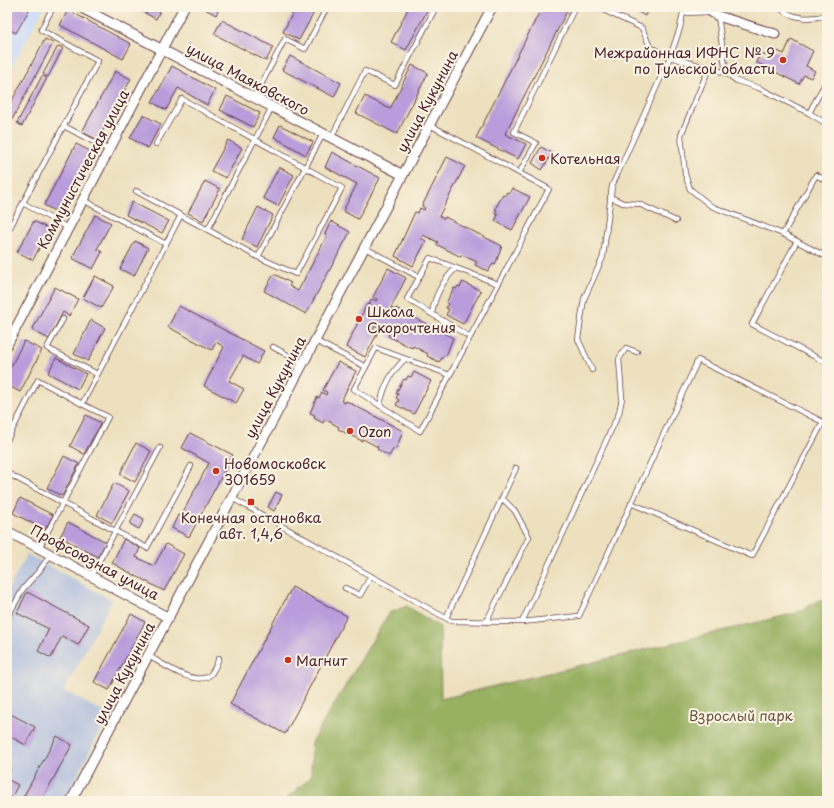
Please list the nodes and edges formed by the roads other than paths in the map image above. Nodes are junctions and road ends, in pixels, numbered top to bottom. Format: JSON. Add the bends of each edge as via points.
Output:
{"nodes":[{"id":1,"x":53,"y":7,"type":"edge"},
{"id":2,"x":80,"y":7,"type":"edge"},
{"id":3,"x":184,"y":7,"type":"edge"},
{"id":4,"x":327,"y":7,"type":"edge"},
{"id":5,"x":436,"y":7,"type":"edge"},
{"id":6,"x":492,"y":7,"type":"edge"},
{"id":7,"x":575,"y":7,"type":"edge"},
{"id":8,"x":597,"y":7,"type":"edge"},
{"id":9,"x":778,"y":7,"type":"edge"},
{"id":10,"x":711,"y":11,"type":"edge"},
{"id":11,"x":827,"y":15,"type":"edge"},
{"id":12,"x":775,"y":34,"type":"dead end"},
{"id":13,"x":162,"y":48,"type":"junction"},
{"id":14,"x":670,"y":57,"type":"junction"},
{"id":15,"x":710,"y":68,"type":"junction"},
{"id":16,"x":726,"y":73,"type":"junction"},
{"id":17,"x":827,"y":80,"type":"edge"},
{"id":18,"x":254,"y":98,"type":"junction"},
{"id":19,"x":272,"y":107,"type":"junction"},
{"id":20,"x":809,"y":113,"type":"junction"},
{"id":21,"x":827,"y":124,"type":"edge"},
{"id":22,"x":430,"y":125,"type":"junction"},
{"id":23,"x":64,"y":126,"type":"junction"},
{"id":24,"x":327,"y":136,"type":"junction"},
{"id":25,"x":255,"y":140,"type":"junction"},
{"id":26,"x":156,"y":144,"type":"dead end"},
{"id":27,"x":109,"y":150,"type":"junction"},
{"id":28,"x":305,"y":168,"type":"junction"},
{"id":29,"x":519,"y":173,"type":"junction"},
{"id":30,"x":403,"y":176,"type":"junction"},
{"id":31,"x":827,"y":181,"type":"edge"},
{"id":32,"x":136,"y":191,"type":"dead end"},
{"id":33,"x":610,"y":197,"type":"junction"},
{"id":34,"x":83,"y":200,"type":"junction"},
{"id":35,"x":23,"y":203,"type":"junction"},
{"id":36,"x":181,"y":215,"type":"junction"},
{"id":37,"x":676,"y":221,"type":"dead end"},
{"id":38,"x":68,"y":228,"type":"junction"},
{"id":39,"x":208,"y":229,"type":"junction"},
{"id":40,"x":7,"y":233,"type":"edge"},
{"id":41,"x":783,"y":234,"type":"junction"},
{"id":42,"x":797,"y":241,"type":"junction"},
{"id":43,"x":166,"y":244,"type":"junction"},
{"id":44,"x":365,"y":248,"type":"junction"},
{"id":45,"x":258,"y":257,"type":"junction"},
{"id":46,"x":827,"y":257,"type":"edge"},
{"id":47,"x":456,"y":268,"type":"junction"},
{"id":48,"x":419,"y":277,"type":"junction"},
{"id":49,"x":498,"y":284,"type":"junction"},
{"id":50,"x":432,"y":314,"type":"junction"},
{"id":51,"x":63,"y":319,"type":"dead end"},
{"id":52,"x":470,"y":337,"type":"junction"},
{"id":53,"x":316,"y":341,"type":"junction"},
{"id":54,"x":7,"y":345,"type":"edge"},
{"id":55,"x":273,"y":347,"type":"dead end"},
{"id":56,"x":637,"y":352,"type":"dead end"},
{"id":57,"x":405,"y":359,"type":"junction"},
{"id":58,"x":827,"y":363,"type":"edge"},
{"id":59,"x":304,"y":364,"type":"junction"},
{"id":60,"x":366,"y":367,"type":"junction"},
{"id":61,"x":592,"y":370,"type":"dead end"},
{"id":62,"x":97,"y":374,"type":"junction"},
{"id":63,"x":450,"y":375,"type":"junction"},
{"id":64,"x":82,"y":404,"type":"junction"},
{"id":65,"x":380,"y":406,"type":"junction"},
{"id":66,"x":7,"y":440,"type":"edge"},
{"id":67,"x":160,"y":448,"type":"dead end"},
{"id":68,"x":191,"y":466,"type":"dead end"},
{"id":69,"x":516,"y":468,"type":"dead end"},
{"id":70,"x":7,"y":473,"type":"edge"},
{"id":71,"x":232,"y":498,"type":"junction"},
{"id":72,"x":502,"y":498,"type":"junction"},
{"id":73,"x":63,"y":503,"type":"junction"},
{"id":74,"x":631,"y":503,"type":"junction"},
{"id":75,"x":7,"y":531,"type":"edge"},
{"id":76,"x":115,"y":531,"type":"junction"},
{"id":77,"x":39,"y":548,"type":"junction"},
{"id":78,"x":51,"y":554,"type":"junction"},
{"id":79,"x":91,"y":576,"type":"junction"},
{"id":80,"x":370,"y":576,"type":"junction"},
{"id":81,"x":345,"y":588,"type":"dead end"},
{"id":82,"x":7,"y":618,"type":"edge"},
{"id":83,"x":169,"y":618,"type":"junction"},
{"id":84,"x":446,"y":618,"type":"junction"},
{"id":85,"x":486,"y":622,"type":"junction"},
{"id":86,"x":522,"y":622,"type":"junction"},
{"id":87,"x":149,"y":656,"type":"junction"},
{"id":88,"x":219,"y":658,"type":"dead end"},
{"id":89,"x":71,"y":801,"type":"edge"}],
"edges":[{"from":1,"to":23,"type":"lane","via":[[41,30],[98,61]]},
{"from":2,"to":13,"type":"street","name":"улица Маяковского"},
{"from":3,"to":13,"type":"street","name":"Коммунистическая улица"},
{"from":4,"to":18,"type":"lane","via":[[305,49],[285,39]]},
{"from":5,"to":24,"type":"lane","via":[[395,85],[365,71]]},
{"from":6,"to":22,"type":"street","name":"улица Кукунина"},
{"from":7,"to":29,"type":"lane","via":[[514,132],[536,143]]},
{"from":8,"to":14,"type":"lane","via":[[642,28],[650,47]]},
{"from":9,"to":11,"type":"lane","via":[[785,13],[813,19]]},
{"from":10,"to":12,"type":"street"},
{"from":10,"to":14,"type":"lane","via":[[682,13],[680,28]]},
{"from":10,"to":16,"type":"lane"},
{"from":13,"to":18,"type":"street","name":"улица Маяковского"},
{"from":13,"to":27,"type":"street","name":"Коммунистическая улица"},
{"from":14,"to":15,"type":"lane"},
{"from":14,"to":33,"type":"lane","via":[[612,186]]},
{"from":15,"to":16,"type":"lane"},
{"from":15,"to":41,"type":"lane","via":[[681,135],[685,174],[690,189],[711,206]]},
{"from":16,"to":20,"type":"lane"},
{"from":17,"to":20,"type":"lane"},
{"from":18,"to":19,"type":"street","name":"улица Маяковского"},
{"from":19,"to":24,"type":"street","name":"улица Маяковского"},
{"from":19,"to":25,"type":"lane"},
{"from":20,"to":21,"type":"lane"},
{"from":22,"to":29,"type":"lane"},
{"from":22,"to":30,"type":"street","name":"улица Кукунина"},
{"from":23,"to":27,"type":"lane"},
{"from":23,"to":35,"type":"lane"},
{"from":24,"to":28,"type":"lane"},
{"from":24,"to":30,"type":"street","name":"улица Маяковского"},
{"from":25,"to":26,"type":"lane","via":[[182,99]]},
{"from":25,"to":28,"type":"lane"},
{"from":25,"to":39,"type":"lane"},
{"from":27,"to":34,"type":"street","name":"Коммунистическая улица"},
{"from":28,"to":45,"type":"lane"},
{"from":28,"to":45,"type":"lane","via":[[342,188],[296,274]]},
{"from":29,"to":49,"type":"lane","via":[[549,189]]},
{"from":30,"to":44,"type":"street","name":"улица Кукунина"},
{"from":31,"to":41,"type":"lane","via":[[816,175]]},
{"from":32,"to":36,"type":"lane"},
{"from":33,"to":37,"type":"lane","via":[[623,204],[640,204]]},
{"from":33,"to":61,"type":"lane","via":[[603,257],[584,299],[578,339]]},
{"from":34,"to":38,"type":"street","name":"Коммунистическая улица"},
{"from":34,"to":43,"type":"lane"},
{"from":35,"to":38,"type":"lane"},
{"from":35,"to":40,"type":"lane"},
{"from":36,"to":39,"type":"lane"},
{"from":36,"to":43,"type":"lane"},
{"from":38,"to":54,"type":"street","name":"Коммунистическая улица"},
{"from":39,"to":45,"type":"lane"},
{"from":41,"to":42,"type":"lane"},
{"from":42,"to":46,"type":"lane"},
{"from":42,"to":58,"type":"lane","via":[[752,324]]},
{"from":43,"to":62,"type":"lane"},
{"from":44,"to":48,"type":"lane"},
{"from":44,"to":53,"type":"street","name":"улица Кукунина"},
{"from":47,"to":48,"type":"lane","via":[[430,258]]},
{"from":47,"to":49,"type":"lane"},
{"from":47,"to":50,"type":"lane","via":[[447,276],[433,303]]},
{"from":48,"to":50,"type":"lane","via":[[407,299]]},
{"from":49,"to":52,"type":"lane"},
{"from":50,"to":52,"type":"lane"},
{"from":51,"to":62,"type":"lane","via":[[48,348]]},
{"from":52,"to":63,"type":"lane"},
{"from":53,"to":59,"type":"street","name":"улица Кукунина"},
{"from":53,"to":60,"type":"lane"},
{"from":55,"to":59,"type":"lane"},
{"from":56,"to":86,"type":"lane","via":[[626,348],[619,359],[622,398],[619,413]]},
{"from":57,"to":60,"type":"lane","via":[[376,348]]},
{"from":57,"to":63,"type":"lane"},
{"from":57,"to":65,"type":"lane","via":[[396,367],[382,394]]},
{"from":59,"to":71,"type":"street","name":"улица Кукунина"},
{"from":60,"to":65,"type":"lane","via":[[354,389]]},
{"from":62,"to":64,"type":"lane"},
{"from":63,"to":65,"type":"lane","via":[[420,430]]},
{"from":64,"to":66,"type":"lane","via":[[38,380]]},
{"from":64,"to":73,"type":"lane","via":[[108,418]]},
{"from":67,"to":76,"type":"lane"},
{"from":68,"to":76,"type":"lane","via":[[147,548]]},
{"from":69,"to":72,"type":"lane"},
{"from":70,"to":73,"type":"lane"},
{"from":71,"to":80,"type":"lane"},
{"from":71,"to":83,"type":"street","name":"улица Кукунина"},
{"from":72,"to":84,"type":"lane"},
{"from":72,"to":85,"type":"lane","via":[[515,511],[529,537]]},
{"from":73,"to":76,"type":"lane"},
{"from":73,"to":77,"type":"lane"},
{"from":74,"to":74,"type":"lane","via":[[698,360],[823,422],[752,556]]},
{"from":74,"to":86,"type":"lane","via":[[579,616]]},
{"from":75,"to":77,"type":"street","name":"Профсоюзная улица"},
{"from":76,"to":79,"type":"lane"},
{"from":77,"to":78,"type":"street","name":"Профсоюзная улица"},
{"from":78,"to":79,"type":"street","name":"Профсоюзная улица"},
{"from":78,"to":82,"type":"lane","via":[[23,589]]},
{"from":79,"to":83,"type":"street","name":"Профсоюзная улица"},
{"from":80,"to":81,"type":"lane","via":[[360,595]]},
{"from":80,"to":84,"type":"lane"},
{"from":83,"to":87,"type":"street","name":"улица Кукунина"},
{"from":84,"to":85,"type":"lane","via":[[451,621]]},
{"from":85,"to":86,"type":"lane"},
{"from":87,"to":88,"type":"lane","via":[[195,680],[211,674]]},
{"from":87,"to":89,"type":"street","name":"улица Кукунина"}]}
